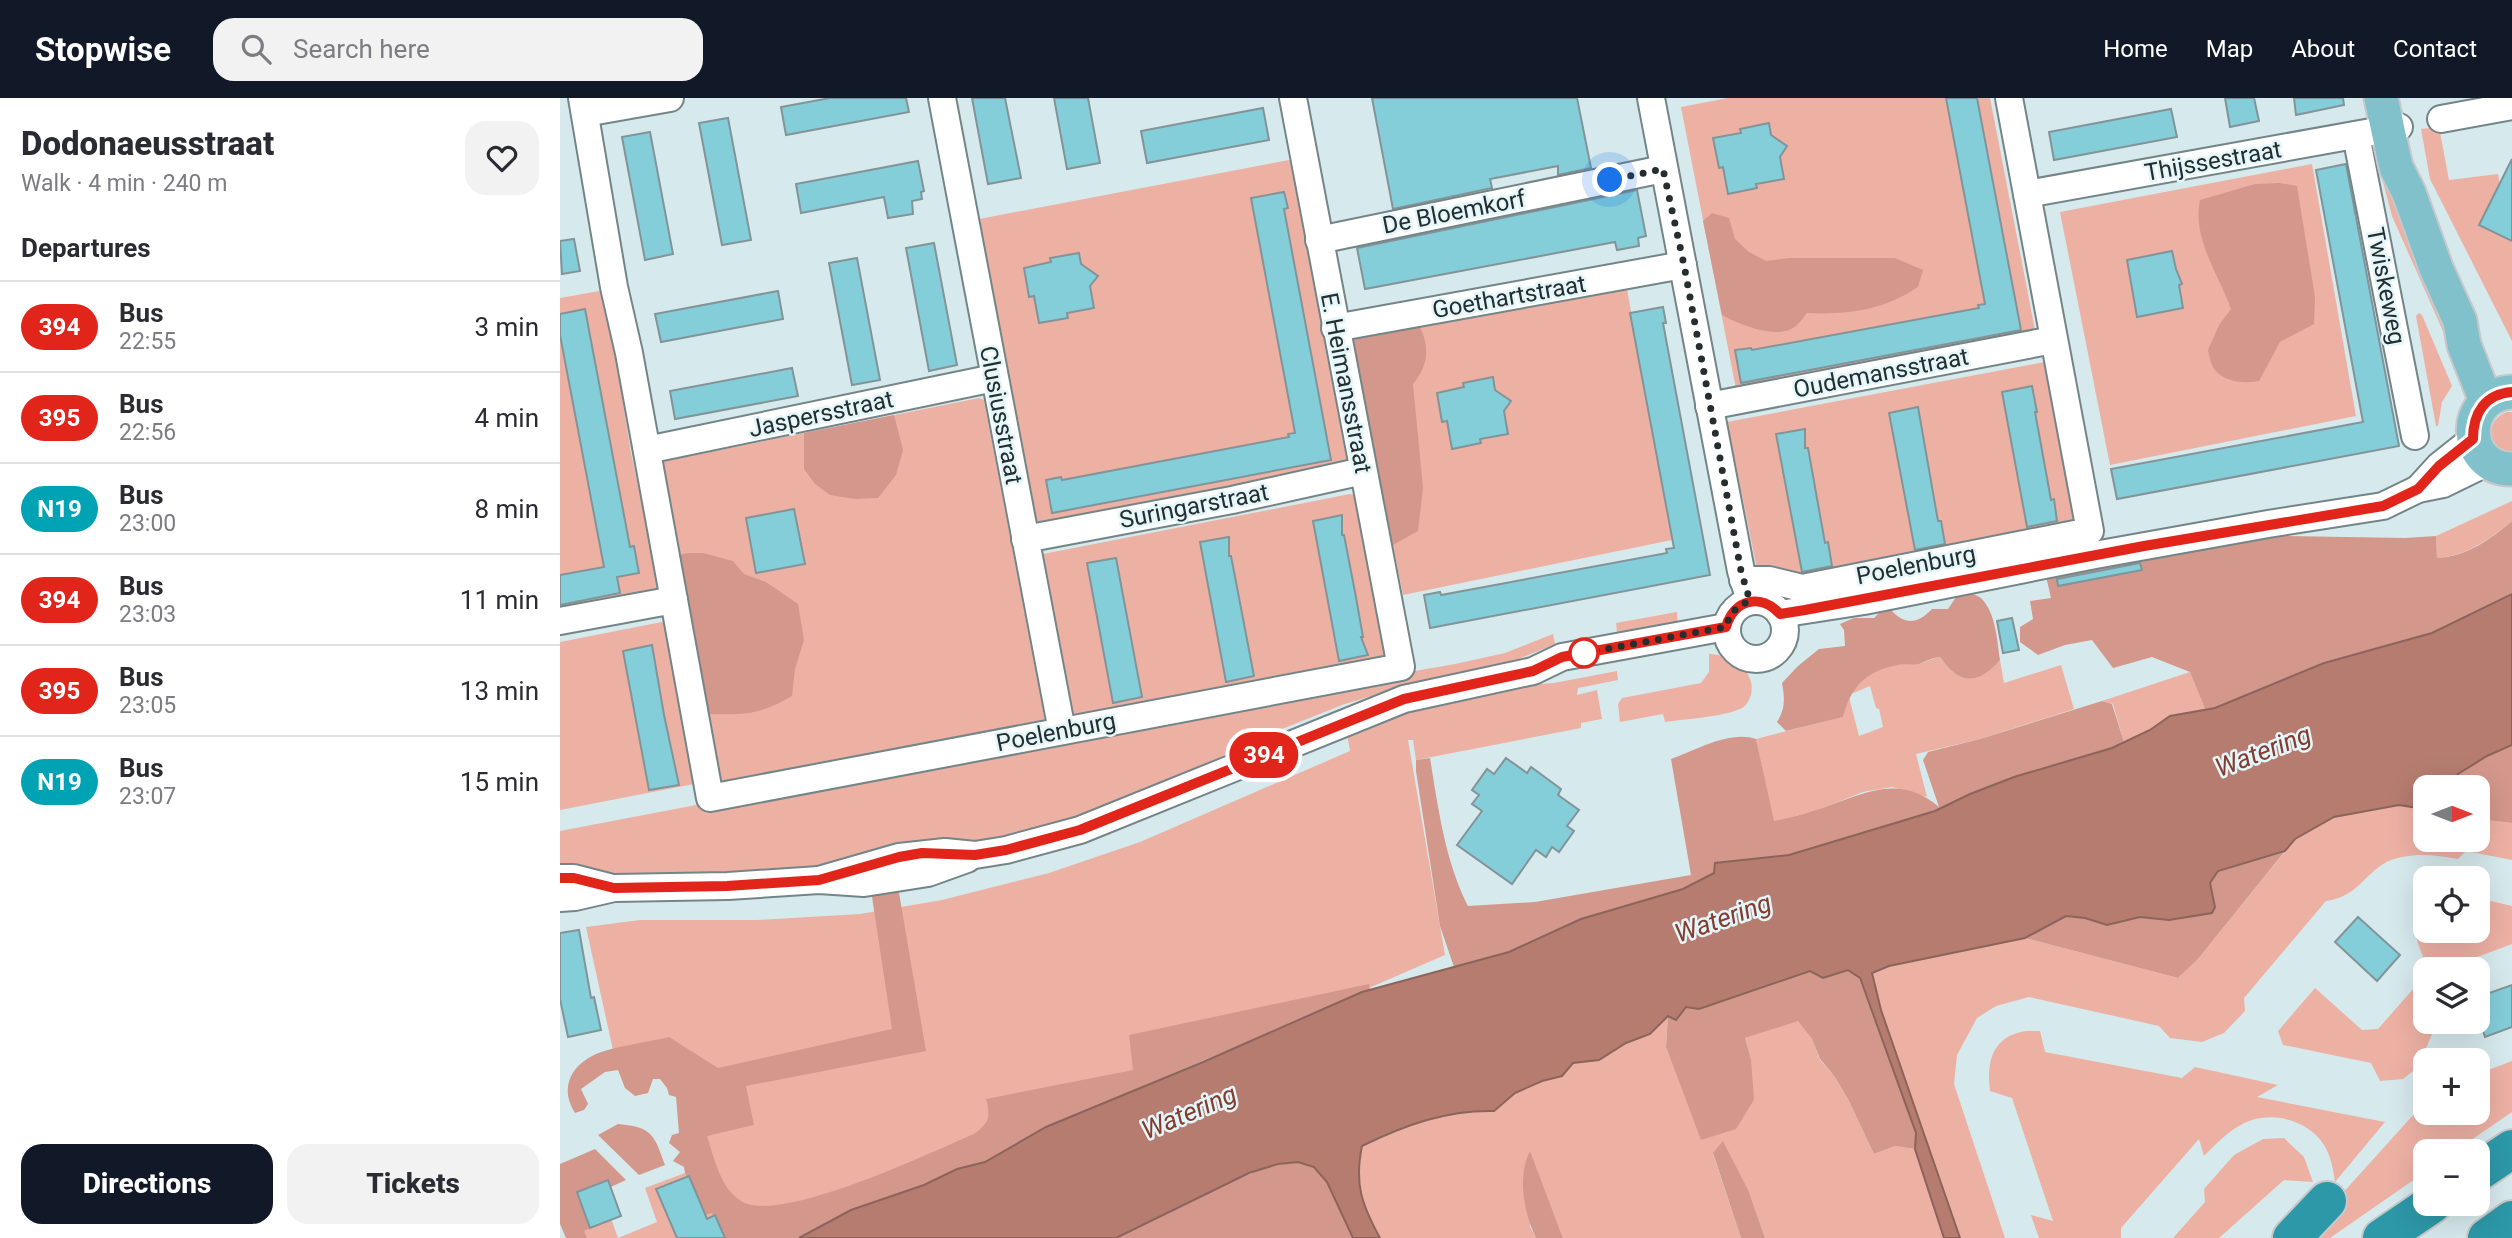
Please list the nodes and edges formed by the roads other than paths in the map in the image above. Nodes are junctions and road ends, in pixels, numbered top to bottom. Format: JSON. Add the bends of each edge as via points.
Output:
{"nodes":[{"id":1,"x":670,"y":98,"type":"edge"},
{"id":2,"x":942,"y":98,"type":"edge"},
{"id":3,"x":1293,"y":98,"type":"edge"},
{"id":4,"x":1651,"y":98,"type":"edge"},
{"id":5,"x":2009,"y":98,"type":"edge"},
{"id":6,"x":584,"y":106,"type":"edge"},
{"id":7,"x":2512,"y":106,"type":"edge"},
{"id":8,"x":2383,"y":117,"type":"edge"},
{"id":9,"x":2441,"y":120,"type":"dead end"},
{"id":10,"x":1663,"y":169,"type":"junction"},
{"id":11,"x":2027,"y":194,"type":"junction"},
{"id":12,"x":1319,"y":240,"type":"junction"},
{"id":13,"x":1684,"y":265,"type":"junction"},
{"id":14,"x":1335,"y":328,"type":"junction"},
{"id":15,"x":2053,"y":340,"type":"junction"},
{"id":16,"x":994,"y":378,"type":"junction"},
{"id":17,"x":2502,"y":395,"type":"edge"},
{"id":18,"x":1709,"y":406,"type":"junction"},
{"id":19,"x":2415,"y":436,"type":"dead end"},
{"id":20,"x":647,"y":450,"type":"junction"},
{"id":21,"x":2491,"y":456,"type":"edge"},
{"id":22,"x":1363,"y":471,"type":"junction"},
{"id":23,"x":1024,"y":539,"type":"junction"},
{"id":24,"x":1746,"y":591,"type":"junction"},
{"id":25,"x":674,"y":600,"type":"junction"},
{"id":26,"x":560,"y":621,"type":"edge"},
{"id":27,"x":1782,"y":626,"type":"junction"},
{"id":28,"x":1728,"y":635,"type":"junction"},
{"id":29,"x":1401,"y":667,"type":"joint"},
{"id":30,"x":1062,"y":731,"type":"junction"},
{"id":31,"x":560,"y":878,"type":"edge"},
{"id":32,"x":614,"y":888,"type":"junction"},
{"id":33,"x":560,"y":898,"type":"edge"},
{"id":34,"x":2512,"y":1149,"type":"edge"},
{"id":35,"x":2490,"y":1164,"type":"edge"},
{"id":36,"x":2326,"y":1200,"type":"dead end"},
{"id":37,"x":2414,"y":1216,"type":"edge"},
{"id":38,"x":2512,"y":1220,"type":"edge"},
{"id":39,"x":2292,"y":1238,"type":"edge"},
{"id":40,"x":2382,"y":1238,"type":"edge"},
{"id":41,"x":2487,"y":1238,"type":"edge"}],
"edges":[{"from":1,"to":6,"type":"street"},
{"from":2,"to":16,"type":"street","name":"Clusiusstraat"},
{"from":3,"to":12,"type":"street","name":"E. Heimansstraat"},
{"from":4,"to":10,"type":"street"},
{"from":5,"to":11,"type":"street"},
{"from":6,"to":20,"type":"street"},
{"from":7,"to":9,"type":"street"},
{"from":8,"to":11,"type":"street","name":"Thijssestraat"},
{"from":8,"to":17,"type":"main road","name":"Twiskeweg","via":[[2436,268],[2460,321],[2485,348]]},
{"from":8,"to":19,"type":"street","name":"Twiskeweg"},
{"from":10,"to":12,"type":"street","name":"De Bloemkorf"},
{"from":10,"to":13,"type":"street"},
{"from":11,"to":15,"type":"street"},
{"from":12,"to":14,"type":"street","name":"E. Heimansstraat"},
{"from":13,"to":14,"type":"street","name":"Goethartstraat"},
{"from":13,"to":18,"type":"street"},
{"from":14,"to":22,"type":"street","name":"E. Heimansstraat"},
{"from":15,"to":18,"type":"street","name":"Oudemansstraat"},
{"from":15,"to":24,"type":"street","name":"Poelenburg","via":[[2090,531],[1802,588],[1754,578]]},
{"from":16,"to":20,"type":"street","name":"Jaspersstraat"},
{"from":16,"to":23,"type":"street","name":"Clusiusstraat"},
{"from":17,"to":21,"type":"main road","via":[[2477,412],[2473,425]]},
{"from":18,"to":24,"type":"street"},
{"from":20,"to":25,"type":"street"},
{"from":21,"to":27,"type":"street","name":"Poelenburg","via":[[2439,466],[2418,489],[2383,506],[2095,555],[1864,601]]},
{"from":22,"to":23,"type":"street","name":"Suringarstraat"},
{"from":22,"to":29,"type":"street","name":"E. Heimansstraat"},
{"from":23,"to":30,"type":"street","name":"Clusiusstraat"},
{"from":24,"to":27,"type":"street","via":[[1766,603]]},
{"from":24,"to":28,"type":"street","via":[[1743,603],[1731,613]]},
{"from":25,"to":26,"type":"street"},
{"from":25,"to":30,"type":"street","name":"Poelenburg","via":[[710,798]]},
{"from":27,"to":28,"type":"street","via":[[1774,653],[1757,660],[1741,656]]},
{"from":28,"to":32,"type":"street","via":[[1562,657],[1533,671],[1404,699],[1080,830],[975,855],[939,870],[864,883],[819,880]]},
{"from":29,"to":30,"type":"street","name":"Poelenburg"},
{"from":31,"to":32,"type":"street"},
{"from":32,"to":33,"type":"street"},
{"from":34,"to":35,"type":"highway"},
{"from":36,"to":39,"type":"highway"},
{"from":37,"to":40,"type":"highway"},
{"from":38,"to":41,"type":"highway"}]}
